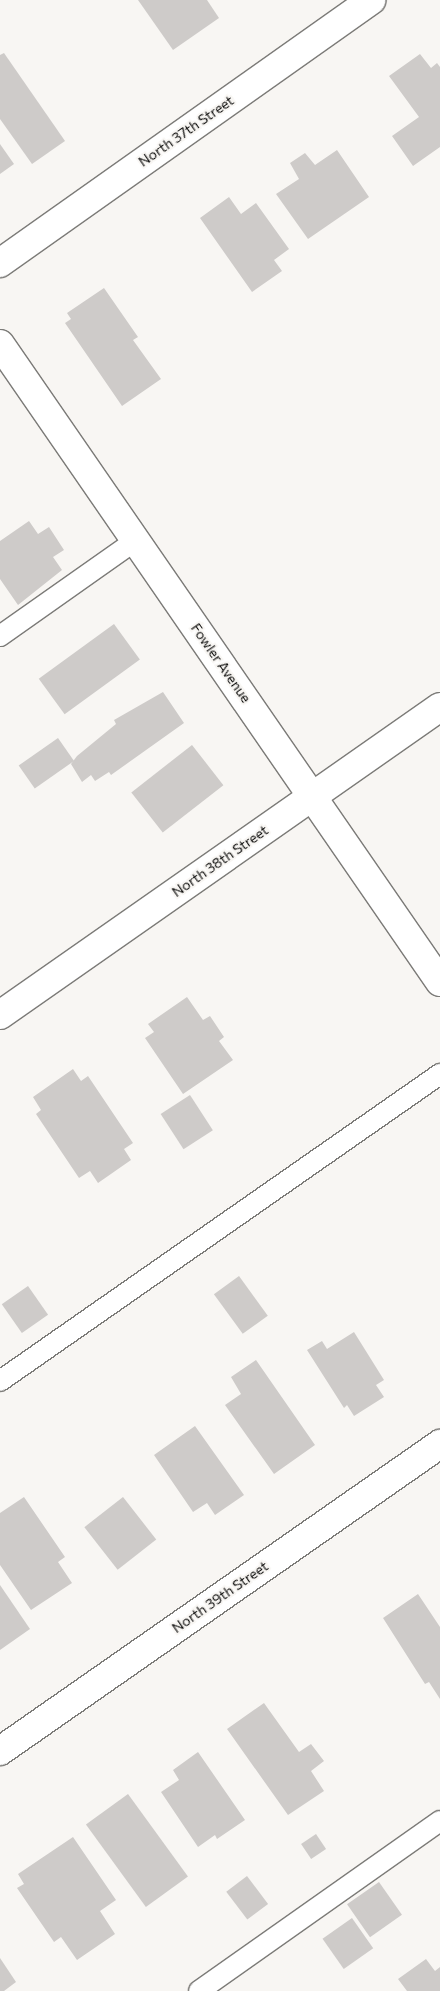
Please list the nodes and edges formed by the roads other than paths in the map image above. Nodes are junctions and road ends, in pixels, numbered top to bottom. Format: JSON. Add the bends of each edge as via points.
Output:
{"nodes":[{"id":1,"x":371,"y":0,"type":"edge"},
{"id":2,"x":0,"y":263,"type":"edge"},
{"id":3,"x":0,"y":344,"type":"edge"},
{"id":4,"x":136,"y":540,"type":"junction"},
{"id":5,"x":0,"y":636,"type":"edge"},
{"id":6,"x":440,"y":707,"type":"edge"},
{"id":7,"x":313,"y":797,"type":"junction"},
{"id":8,"x":440,"y":982,"type":"edge"},
{"id":9,"x":0,"y":1015,"type":"edge"},
{"id":10,"x":440,"y":1074,"type":"edge"},
{"id":11,"x":0,"y":1381,"type":"edge"},
{"id":12,"x":440,"y":1444,"type":"edge"},
{"id":13,"x":0,"y":1751,"type":"edge"},
{"id":14,"x":440,"y":1821,"type":"edge"},
{"id":15,"x":199,"y":1991,"type":"edge"}],
"edges":[{"from":1,"to":2,"type":"street","name":"North 37th Street"},
{"from":3,"to":4,"type":"street","name":"Fowler Avenue"},
{"from":4,"to":5,"type":"lane"},
{"from":4,"to":7,"type":"street","name":"Fowler Avenue"},
{"from":6,"to":7,"type":"street","name":"North 38th Street"},
{"from":7,"to":8,"type":"street","name":"Fowler Avenue"},
{"from":7,"to":9,"type":"street","name":"North 38th Street"},
{"from":10,"to":11,"type":"lane"},
{"from":12,"to":13,"type":"street","name":"North 39th Street"},
{"from":14,"to":15,"type":"lane"}]}
